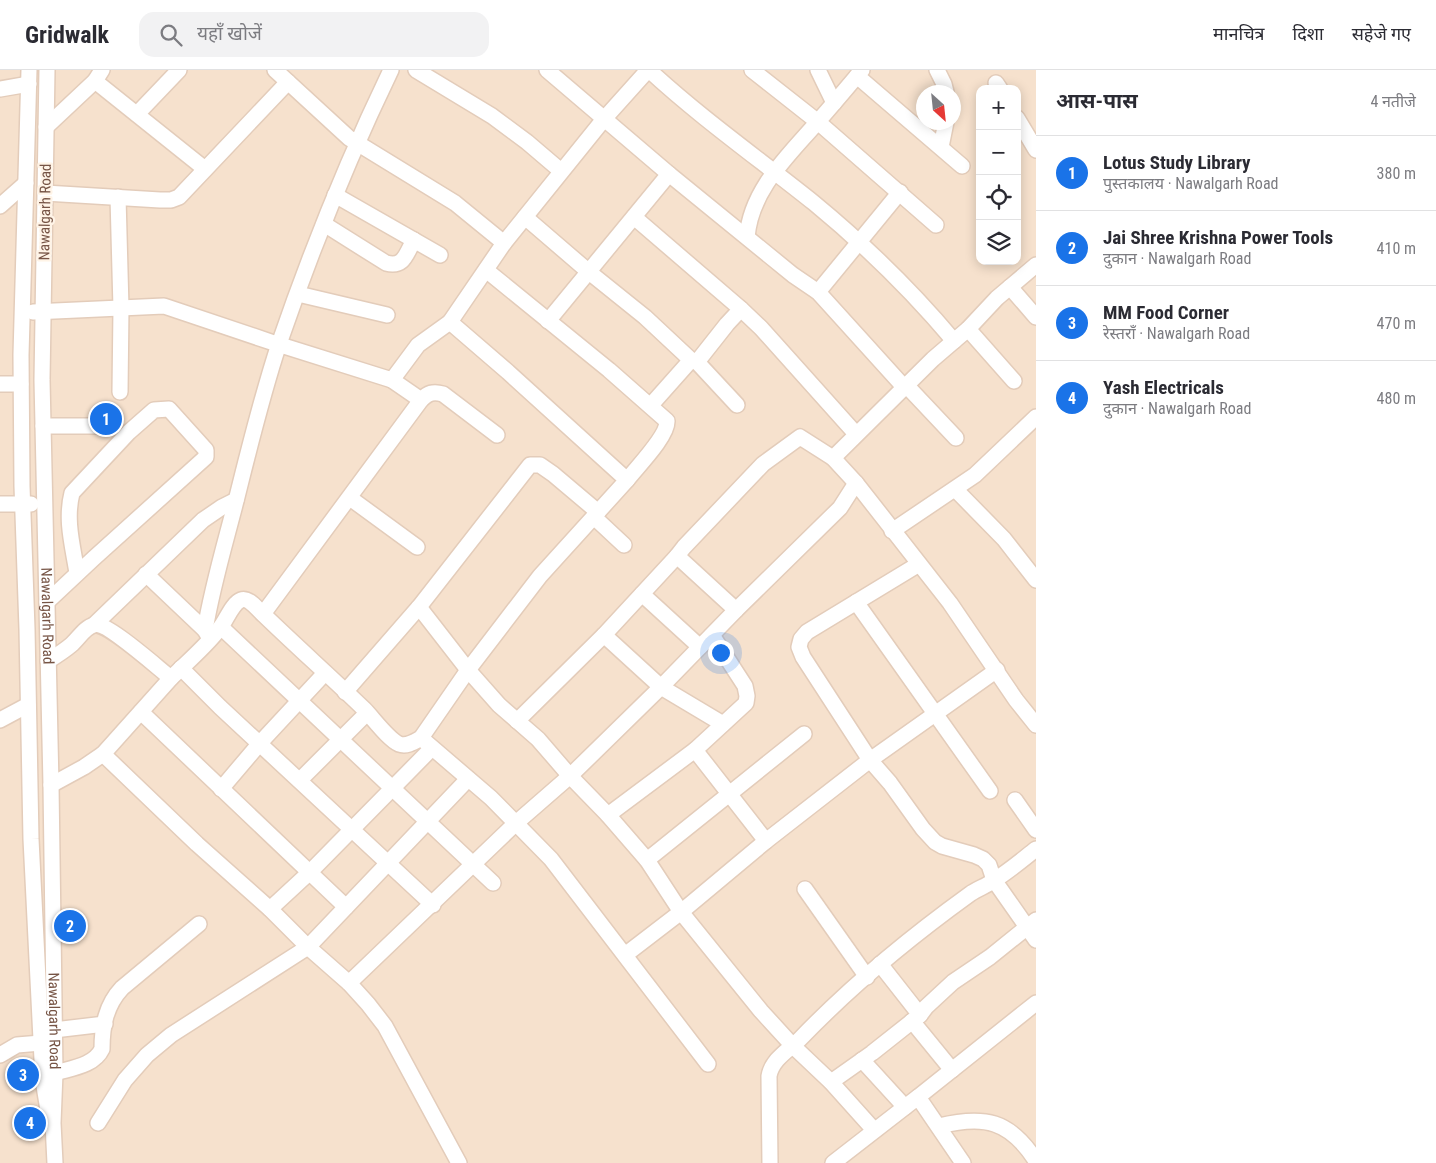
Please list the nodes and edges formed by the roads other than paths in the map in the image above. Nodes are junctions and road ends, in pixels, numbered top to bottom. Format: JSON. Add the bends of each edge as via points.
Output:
{"nodes":[{"id":1,"x":47,"y":70,"type":"edge"},
{"id":2,"x":179,"y":70,"type":"edge"},
{"id":3,"x":275,"y":70,"type":"edge"},
{"id":4,"x":390,"y":70,"type":"edge"},
{"id":5,"x":547,"y":70,"type":"edge"},
{"id":6,"x":648,"y":70,"type":"edge"},
{"id":7,"x":752,"y":70,"type":"edge"},
{"id":8,"x":818,"y":70,"type":"edge"},
{"id":9,"x":937,"y":70,"type":"edge"},
{"id":10,"x":423,"y":72,"type":"edge"},
{"id":11,"x":859,"y":73,"type":"edge"},
{"id":12,"x":99,"y":75,"type":"edge"},
{"id":13,"x":29,"y":77,"type":"edge"},
{"id":14,"x":288,"y":82,"type":"junction"},
{"id":15,"x":944,"y":85,"type":"edge"},
{"id":16,"x":0,"y":88,"type":"edge"},
{"id":17,"x":834,"y":103,"type":"junction"},
{"id":18,"x":137,"y":114,"type":"junction"},
{"id":19,"x":604,"y":119,"type":"junction"},
{"id":20,"x":818,"y":122,"type":"junction"},
{"id":21,"x":1021,"y":125,"type":"edge"},
{"id":22,"x":46,"y":127,"type":"junction"},
{"id":23,"x":944,"y":130,"type":"edge"},
{"id":24,"x":356,"y":143,"type":"junction"},
{"id":25,"x":941,"y":148,"type":"junction"},
{"id":26,"x":1036,"y":150,"type":"edge"},
{"id":27,"x":962,"y":166,"type":"dead end"},
{"id":28,"x":205,"y":169,"type":"junction"},
{"id":29,"x":561,"y":171,"type":"junction"},
{"id":30,"x":773,"y":173,"type":"junction"},
{"id":31,"x":670,"y":174,"type":"junction"},
{"id":32,"x":26,"y":183,"type":"junction"},
{"id":33,"x":900,"y":192,"type":"junction"},
{"id":34,"x":45,"y":193,"type":"junction"},
{"id":35,"x":335,"y":195,"type":"junction"},
{"id":36,"x":118,"y":197,"type":"junction"},
{"id":37,"x":0,"y":206,"type":"edge"},
{"id":38,"x":525,"y":217,"type":"junction"},
{"id":39,"x":634,"y":217,"type":"junction"},
{"id":40,"x":324,"y":224,"type":"junction"},
{"id":41,"x":936,"y":225,"type":"dead end"},
{"id":42,"x":747,"y":237,"type":"junction"},
{"id":43,"x":414,"y":240,"type":"junction"},
{"id":44,"x":859,"y":242,"type":"junction"},
{"id":45,"x":504,"y":243,"type":"junction"},
{"id":46,"x":440,"y":255,"type":"dead end"},
{"id":47,"x":1036,"y":265,"type":"edge"},
{"id":48,"x":486,"y":270,"type":"junction"},
{"id":49,"x":589,"y":272,"type":"junction"},
{"id":50,"x":1010,"y":287,"type":"junction"},
{"id":51,"x":818,"y":292,"type":"junction"},
{"id":52,"x":298,"y":294,"type":"junction"},
{"id":53,"x":121,"y":308,"type":"junction"},
{"id":54,"x":741,"y":309,"type":"junction"},
{"id":55,"x":43,"y":311,"type":"junction"},
{"id":56,"x":22,"y":314,"type":"junction"},
{"id":57,"x":387,"y":315,"type":"dead end"},
{"id":58,"x":1036,"y":317,"type":"edge"},
{"id":59,"x":450,"y":322,"type":"junction"},
{"id":60,"x":548,"y":322,"type":"junction"},
{"id":61,"x":968,"y":329,"type":"junction"},
{"id":62,"x":954,"y":341,"type":"junction"},
{"id":63,"x":279,"y":345,"type":"junction"},
{"id":64,"x":694,"y":361,"type":"junction"},
{"id":65,"x":392,"y":380,"type":"junction"},
{"id":66,"x":1014,"y":381,"type":"dead end"},
{"id":67,"x":0,"y":384,"type":"edge"},
{"id":68,"x":21,"y":384,"type":"junction"},
{"id":69,"x":905,"y":386,"type":"junction"},
{"id":70,"x":120,"y":392,"type":"dead end"},
{"id":71,"x":421,"y":400,"type":"junction"},
{"id":72,"x":651,"y":405,"type":"junction"},
{"id":73,"x":737,"y":405,"type":"dead end"},
{"id":74,"x":1036,"y":417,"type":"edge"},
{"id":75,"x":43,"y":426,"type":"junction"},
{"id":76,"x":114,"y":426,"type":"dead end"},
{"id":77,"x":856,"y":434,"type":"junction"},
{"id":78,"x":497,"y":435,"type":"dead end"},
{"id":79,"x":956,"y":438,"type":"dead end"},
{"id":80,"x":833,"y":458,"type":"junction"},
{"id":81,"x":627,"y":480,"type":"junction"},
{"id":82,"x":856,"y":482,"type":"junction"},
{"id":83,"x":955,"y":489,"type":"junction"},
{"id":84,"x":350,"y":498,"type":"junction"},
{"id":85,"x":236,"y":500,"type":"junction"},
{"id":86,"x":45,"y":503,"type":"junction"},
{"id":87,"x":0,"y":504,"type":"edge"},
{"id":88,"x":22,"y":504,"type":"junction"},
{"id":89,"x":596,"y":515,"type":"junction"},
{"id":90,"x":892,"y":531,"type":"junction"},
{"id":91,"x":624,"y":545,"type":"dead end"},
{"id":92,"x":417,"y":546,"type":"dead end"},
{"id":93,"x":677,"y":556,"type":"junction"},
{"id":94,"x":919,"y":564,"type":"junction"},
{"id":95,"x":77,"y":573,"type":"junction"},
{"id":96,"x":146,"y":574,"type":"junction"},
{"id":97,"x":1036,"y":580,"type":"edge"},
{"id":98,"x":642,"y":594,"type":"junction"},
{"id":99,"x":47,"y":602,"type":"junction"},
{"id":100,"x":856,"y":602,"type":"junction"},
{"id":101,"x":418,"y":607,"type":"junction"},
{"id":102,"x":736,"y":610,"type":"junction"},
{"id":103,"x":263,"y":614,"type":"junction"},
{"id":104,"x":95,"y":624,"type":"junction"},
{"id":105,"x":221,"y":627,"type":"junction"},
{"id":106,"x":208,"y":634,"type":"junction"},
{"id":107,"x":604,"y":635,"type":"junction"},
{"id":108,"x":712,"y":635,"type":"junction"},
{"id":109,"x":700,"y":647,"type":"junction"},
{"id":110,"x":48,"y":661,"type":"junction"},
{"id":111,"x":468,"y":670,"type":"junction"},
{"id":112,"x":997,"y":670,"type":"junction"},
{"id":113,"x":176,"y":673,"type":"junction"},
{"id":114,"x":325,"y":673,"type":"junction"},
{"id":115,"x":661,"y":687,"type":"junction"},
{"id":116,"x":345,"y":692,"type":"junction"},
{"id":117,"x":300,"y":700,"type":"junction"},
{"id":118,"x":28,"y":705,"type":"junction"},
{"id":119,"x":141,"y":712,"type":"junction"},
{"id":120,"x":367,"y":712,"type":"junction"},
{"id":121,"x":934,"y":714,"type":"junction"},
{"id":122,"x":0,"y":720,"type":"edge"},
{"id":123,"x":517,"y":721,"type":"junction"},
{"id":124,"x":723,"y":724,"type":"junction"},
{"id":125,"x":1036,"y":725,"type":"edge"},
{"id":126,"x":804,"y":734,"type":"dead end"},
{"id":127,"x":341,"y":739,"type":"junction"},
{"id":128,"x":260,"y":743,"type":"junction"},
{"id":129,"x":426,"y":743,"type":"junction"},
{"id":130,"x":695,"y":750,"type":"junction"},
{"id":131,"x":104,"y":754,"type":"junction"},
{"id":132,"x":870,"y":760,"type":"junction"},
{"id":133,"x":570,"y":776,"type":"junction"},
{"id":134,"x":468,"y":779,"type":"junction"},
{"id":135,"x":300,"y":780,"type":"junction"},
{"id":136,"x":51,"y":785,"type":"junction"},
{"id":137,"x":393,"y":788,"type":"junction"},
{"id":138,"x":221,"y":789,"type":"junction"},
{"id":139,"x":990,"y":791,"type":"dead end"},
{"id":140,"x":730,"y":795,"type":"junction"},
{"id":141,"x":1015,"y":800,"type":"dead end"},
{"id":142,"x":608,"y":815,"type":"junction"},
{"id":143,"x":429,"y":822,"type":"junction"},
{"id":144,"x":516,"y":823,"type":"junction"},
{"id":145,"x":352,"y":828,"type":"junction"},
{"id":146,"x":1036,"y":830,"type":"edge"},
{"id":147,"x":766,"y":841,"type":"junction"},
{"id":148,"x":1036,"y":849,"type":"edge"},
{"id":149,"x":647,"y":860,"type":"junction"},
{"id":150,"x":388,"y":862,"type":"junction"},
{"id":151,"x":474,"y":865,"type":"junction"},
{"id":152,"x":310,"y":872,"type":"junction"},
{"id":153,"x":994,"y":880,"type":"junction"},
{"id":154,"x":493,"y":883,"type":"dead end"},
{"id":155,"x":805,"y":889,"type":"dead end"},
{"id":156,"x":433,"y":905,"type":"junction"},
{"id":157,"x":346,"y":907,"type":"junction"},
{"id":158,"x":270,"y":909,"type":"junction"},
{"id":159,"x":681,"y":912,"type":"junction"},
{"id":160,"x":1031,"y":923,"type":"edge"},
{"id":161,"x":199,"y":924,"type":"dead end"},
{"id":162,"x":1036,"y":940,"type":"edge"},
{"id":163,"x":308,"y":947,"type":"junction"},
{"id":164,"x":624,"y":955,"type":"junction"},
{"id":165,"x":880,"y":964,"type":"junction"},
{"id":166,"x":867,"y":977,"type":"junction"},
{"id":167,"x":350,"y":983,"type":"junction"},
{"id":168,"x":1036,"y":1003,"type":"edge"},
{"id":169,"x":916,"y":1018,"type":"junction"},
{"id":170,"x":105,"y":1024,"type":"junction"},
{"id":171,"x":54,"y":1030,"type":"junction"},
{"id":172,"x":41,"y":1043,"type":"junction"},
{"id":173,"x":793,"y":1046,"type":"junction"},
{"id":174,"x":0,"y":1056,"type":"edge"},
{"id":175,"x":862,"y":1060,"type":"junction"},
{"id":176,"x":708,"y":1064,"type":"dead end"},
{"id":177,"x":952,"y":1070,"type":"junction"},
{"id":178,"x":55,"y":1072,"type":"junction"},
{"id":179,"x":831,"y":1082,"type":"junction"},
{"id":180,"x":918,"y":1097,"type":"junction"},
{"id":181,"x":905,"y":1107,"type":"junction"},
{"id":182,"x":53,"y":1123,"type":"junction"},
{"id":183,"x":98,"y":1123,"type":"dead end"},
{"id":184,"x":939,"y":1126,"type":"junction"},
{"id":185,"x":874,"y":1130,"type":"junction"},
{"id":186,"x":957,"y":1159,"type":"edge"},
{"id":187,"x":1036,"y":1160,"type":"edge"},
{"id":188,"x":55,"y":1163,"type":"edge"},
{"id":189,"x":459,"y":1163,"type":"edge"},
{"id":190,"x":770,"y":1163,"type":"edge"},
{"id":191,"x":833,"y":1163,"type":"edge"}],
"edges":[{"from":1,"to":22,"type":"street","name":"Nawalgarh Road"},
{"from":2,"to":18,"type":"street"},
{"from":3,"to":14,"type":"street"},
{"from":4,"to":24,"type":"street"},
{"from":5,"to":19,"type":"street"},
{"from":6,"to":19,"type":"street"},
{"from":6,"to":30,"type":"street"},
{"from":7,"to":20,"type":"street"},
{"from":8,"to":17,"type":"street"},
{"from":9,"to":15,"type":"street"},
{"from":10,"to":29,"type":"street","via":[[492,116]]},
{"from":11,"to":17,"type":"street"},
{"from":11,"to":25,"type":"street"},
{"from":12,"to":18,"type":"street"},
{"from":12,"to":22,"type":"street"},
{"from":13,"to":16,"type":"street"},
{"from":13,"to":32,"type":"street"},
{"from":14,"to":24,"type":"street"},
{"from":14,"to":28,"type":"street"},
{"from":17,"to":20,"type":"street"},
{"from":18,"to":28,"type":"street"},
{"from":19,"to":29,"type":"street"},
{"from":19,"to":31,"type":"street"},
{"from":20,"to":30,"type":"street"},
{"from":20,"to":33,"type":"street"},
{"from":21,"to":26,"type":"street"},
{"from":22,"to":34,"type":"street","name":"Nawalgarh Road"},
{"from":23,"to":25,"type":"street"},
{"from":24,"to":35,"type":"street"},
{"from":24,"to":45,"type":"street","via":[[455,203]]},
{"from":25,"to":27,"type":"street"},
{"from":28,"to":36,"type":"street","via":[[184,192],[171,200]]},
{"from":29,"to":38,"type":"street"},
{"from":30,"to":42,"type":"street","via":[[754,204]]},
{"from":30,"to":44,"type":"street"},
{"from":31,"to":39,"type":"street"},
{"from":31,"to":42,"type":"street"},
{"from":32,"to":37,"type":"street"},
{"from":32,"to":56,"type":"street"},
{"from":33,"to":41,"type":"street"},
{"from":33,"to":44,"type":"street"},
{"from":34,"to":36,"type":"street"},
{"from":34,"to":55,"type":"street","name":"Nawalgarh Road"},
{"from":35,"to":40,"type":"street"},
{"from":35,"to":43,"type":"street"},
{"from":36,"to":53,"type":"street"},
{"from":38,"to":45,"type":"street"},
{"from":38,"to":49,"type":"street"},
{"from":39,"to":49,"type":"street"},
{"from":39,"to":54,"type":"street"},
{"from":40,"to":43,"type":"street","via":[[393,265],[403,261]]},
{"from":40,"to":52,"type":"street"},
{"from":42,"to":51,"type":"street"},
{"from":43,"to":46,"type":"street"},
{"from":44,"to":51,"type":"street"},
{"from":44,"to":62,"type":"street","via":[[922,303]]},
{"from":45,"to":48,"type":"street"},
{"from":47,"to":50,"type":"street"},
{"from":48,"to":59,"type":"street"},
{"from":48,"to":60,"type":"street"},
{"from":49,"to":60,"type":"street"},
{"from":49,"to":64,"type":"street"},
{"from":50,"to":58,"type":"street"},
{"from":50,"to":61,"type":"street"},
{"from":51,"to":69,"type":"street"},
{"from":52,"to":57,"type":"street"},
{"from":52,"to":63,"type":"street"},
{"from":53,"to":55,"type":"street"},
{"from":53,"to":63,"type":"street","via":[[164,306]]},
{"from":53,"to":70,"type":"street"},
{"from":54,"to":64,"type":"street"},
{"from":54,"to":77,"type":"street"},
{"from":55,"to":56,"type":"street"},
{"from":55,"to":75,"type":"street","name":"Nawalgarh Road"},
{"from":56,"to":68,"type":"street"},
{"from":59,"to":65,"type":"street","via":[[418,345]]},
{"from":59,"to":81,"type":"street"},
{"from":60,"to":72,"type":"street"},
{"from":61,"to":62,"type":"street"},
{"from":61,"to":66,"type":"street"},
{"from":62,"to":69,"type":"street"},
{"from":63,"to":65,"type":"street"},
{"from":63,"to":85,"type":"street"},
{"from":64,"to":72,"type":"street"},
{"from":64,"to":73,"type":"street"},
{"from":65,"to":71,"type":"street"},
{"from":67,"to":68,"type":"street"},
{"from":68,"to":88,"type":"street"},
{"from":69,"to":77,"type":"street"},
{"from":69,"to":79,"type":"street"},
{"from":71,"to":78,"type":"street","via":[[426,394],[443,394]]},
{"from":71,"to":84,"type":"street"},
{"from":72,"to":81,"type":"street","via":[[667,421],[667,426]]},
{"from":74,"to":83,"type":"street","via":[[975,476]]},
{"from":75,"to":76,"type":"street"},
{"from":75,"to":86,"type":"street","name":"Nawalgarh Road"},
{"from":77,"to":80,"type":"street"},
{"from":80,"to":82,"type":"street"},
{"from":80,"to":93,"type":"street","via":[[800,438],[764,464]]},
{"from":81,"to":89,"type":"street"},
{"from":82,"to":90,"type":"street"},
{"from":82,"to":102,"type":"street","via":[[840,508]]},
{"from":83,"to":90,"type":"street"},
{"from":83,"to":97,"type":"street","via":[[1004,539]]},
{"from":84,"to":92,"type":"street"},
{"from":84,"to":103,"type":"street"},
{"from":85,"to":96,"type":"street","via":[[203,520]]},
{"from":85,"to":106,"type":"street","via":[[210,603]]},
{"from":86,"to":88,"type":"street"},
{"from":86,"to":99,"type":"street","name":"Nawalgarh Road"},
{"from":87,"to":88,"type":"street"},
{"from":88,"to":118,"type":"street"},
{"from":89,"to":91,"type":"street"},
{"from":89,"to":101,"type":"street","via":[[553,474],[540,465],[530,466]]},
{"from":89,"to":111,"type":"street","via":[[540,576]]},
{"from":90,"to":94,"type":"street"},
{"from":93,"to":98,"type":"street"},
{"from":93,"to":102,"type":"street"},
{"from":94,"to":100,"type":"street"},
{"from":94,"to":112,"type":"street"},
{"from":95,"to":95,"type":"street","via":[[206,457],[206,450],[168,409],[154,410],[72,493],[68,521]]},
{"from":95,"to":99,"type":"street"},
{"from":96,"to":104,"type":"street"},
{"from":96,"to":106,"type":"street"},
{"from":98,"to":107,"type":"street"},
{"from":98,"to":109,"type":"street"},
{"from":99,"to":110,"type":"street","name":"Nawalgarh Road"},
{"from":100,"to":121,"type":"street"},
{"from":100,"to":132,"type":"street","via":[[807,632],[799,647]]},
{"from":101,"to":111,"type":"street"},
{"from":101,"to":116,"type":"street"},
{"from":102,"to":108,"type":"street"},
{"from":103,"to":105,"type":"street","via":[[248,601],[239,600]]},
{"from":103,"to":114,"type":"street"},
{"from":104,"to":110,"type":"street"},
{"from":104,"to":113,"type":"street","via":[[106,627]]},
{"from":105,"to":106,"type":"street"},
{"from":105,"to":117,"type":"street"},
{"from":106,"to":113,"type":"street"},
{"from":107,"to":115,"type":"street"},
{"from":107,"to":123,"type":"street"},
{"from":108,"to":109,"type":"street"},
{"from":108,"to":124,"type":"street","via":[[745,686],[747,696],[746,703]]},
{"from":109,"to":115,"type":"street"},
{"from":110,"to":136,"type":"street","name":"Nawalgarh Road"},
{"from":111,"to":123,"type":"street"},
{"from":111,"to":129,"type":"street"},
{"from":112,"to":121,"type":"street"},
{"from":112,"to":125,"type":"street"},
{"from":113,"to":119,"type":"street"},
{"from":113,"to":128,"type":"street"},
{"from":114,"to":116,"type":"street"},
{"from":114,"to":117,"type":"street"},
{"from":115,"to":124,"type":"street"},
{"from":115,"to":133,"type":"street"},
{"from":116,"to":120,"type":"street"},
{"from":117,"to":127,"type":"street"},
{"from":117,"to":128,"type":"street"},
{"from":118,"to":122,"type":"street"},
{"from":118,"to":172,"type":"street"},
{"from":119,"to":131,"type":"street"},
{"from":119,"to":138,"type":"street"},
{"from":120,"to":127,"type":"street"},
{"from":120,"to":129,"type":"street","via":[[398,743]]},
{"from":121,"to":132,"type":"street"},
{"from":121,"to":139,"type":"street"},
{"from":123,"to":133,"type":"street","via":[[538,739]]},
{"from":124,"to":130,"type":"street"},
{"from":126,"to":140,"type":"street"},
{"from":127,"to":135,"type":"street"},
{"from":127,"to":137,"type":"street"},
{"from":128,"to":135,"type":"street"},
{"from":128,"to":138,"type":"street"},
{"from":129,"to":134,"type":"street"},
{"from":129,"to":137,"type":"street"},
{"from":130,"to":140,"type":"street"},
{"from":130,"to":142,"type":"street"},
{"from":131,"to":136,"type":"street"},
{"from":131,"to":158,"type":"street"},
{"from":132,"to":147,"type":"street"},
{"from":132,"to":153,"type":"street","via":[[935,842],[947,849],[983,859]]},
{"from":133,"to":142,"type":"street"},
{"from":133,"to":144,"type":"street"},
{"from":134,"to":143,"type":"street"},
{"from":134,"to":144,"type":"street"},
{"from":135,"to":145,"type":"street"},
{"from":136,"to":171,"type":"street","name":"Nawalgarh Road"},
{"from":137,"to":143,"type":"street"},
{"from":137,"to":145,"type":"street"},
{"from":138,"to":152,"type":"street"},
{"from":140,"to":147,"type":"street"},
{"from":140,"to":149,"type":"street"},
{"from":141,"to":146,"type":"street"},
{"from":142,"to":149,"type":"street"},
{"from":143,"to":150,"type":"street"},
{"from":143,"to":151,"type":"street"},
{"from":144,"to":151,"type":"street"},
{"from":144,"to":164,"type":"street","via":[[551,859]]},
{"from":145,"to":150,"type":"street"},
{"from":145,"to":152,"type":"street"},
{"from":147,"to":159,"type":"street"},
{"from":148,"to":153,"type":"street"},
{"from":149,"to":159,"type":"street"},
{"from":150,"to":156,"type":"street"},
{"from":150,"to":157,"type":"street"},
{"from":151,"to":154,"type":"street"},
{"from":151,"to":156,"type":"street"},
{"from":152,"to":157,"type":"street"},
{"from":152,"to":158,"type":"street"},
{"from":153,"to":160,"type":"street"},
{"from":153,"to":165,"type":"street","via":[[973,892]]},
{"from":155,"to":166,"type":"street"},
{"from":156,"to":167,"type":"street"},
{"from":157,"to":163,"type":"street"},
{"from":158,"to":163,"type":"street"},
{"from":159,"to":164,"type":"street"},
{"from":159,"to":173,"type":"street"},
{"from":160,"to":162,"type":"street"},
{"from":160,"to":169,"type":"street","via":[[953,982]]},
{"from":161,"to":170,"type":"street","via":[[113,997]]},
{"from":163,"to":167,"type":"street"},
{"from":163,"to":183,"type":"street","via":[[171,1034],[125,1080]]},
{"from":164,"to":176,"type":"street"},
{"from":165,"to":166,"type":"street"},
{"from":165,"to":169,"type":"street"},
{"from":166,"to":173,"type":"street","via":[[852,987]]},
{"from":167,"to":189,"type":"street","via":[[385,1026]]},
{"from":168,"to":177,"type":"street"},
{"from":169,"to":175,"type":"street"},
{"from":169,"to":177,"type":"street"},
{"from":170,"to":171,"type":"street"},
{"from":170,"to":178,"type":"street","via":[[99,1055],[86,1064]]},
{"from":171,"to":178,"type":"street","name":"Nawalgarh Road"},
{"from":172,"to":174,"type":"street","via":[[17,1045]]},
{"from":172,"to":182,"type":"street","via":[[44,1095]]},
{"from":173,"to":179,"type":"street"},
{"from":173,"to":190,"type":"street","via":[[774,1063],[769,1076]]},
{"from":175,"to":179,"type":"street"},
{"from":175,"to":181,"type":"street"},
{"from":177,"to":180,"type":"street"},
{"from":178,"to":182,"type":"street","name":"Nawalgarh Road"},
{"from":179,"to":185,"type":"street"},
{"from":180,"to":181,"type":"street"},
{"from":180,"to":184,"type":"street"},
{"from":181,"to":185,"type":"street"},
{"from":182,"to":188,"type":"street","name":"Nawalgarh Road"},
{"from":184,"to":186,"type":"street"},
{"from":184,"to":187,"type":"street","via":[[970,1121],[1004,1127],[1026,1144]]},
{"from":185,"to":191,"type":"street"}]}
